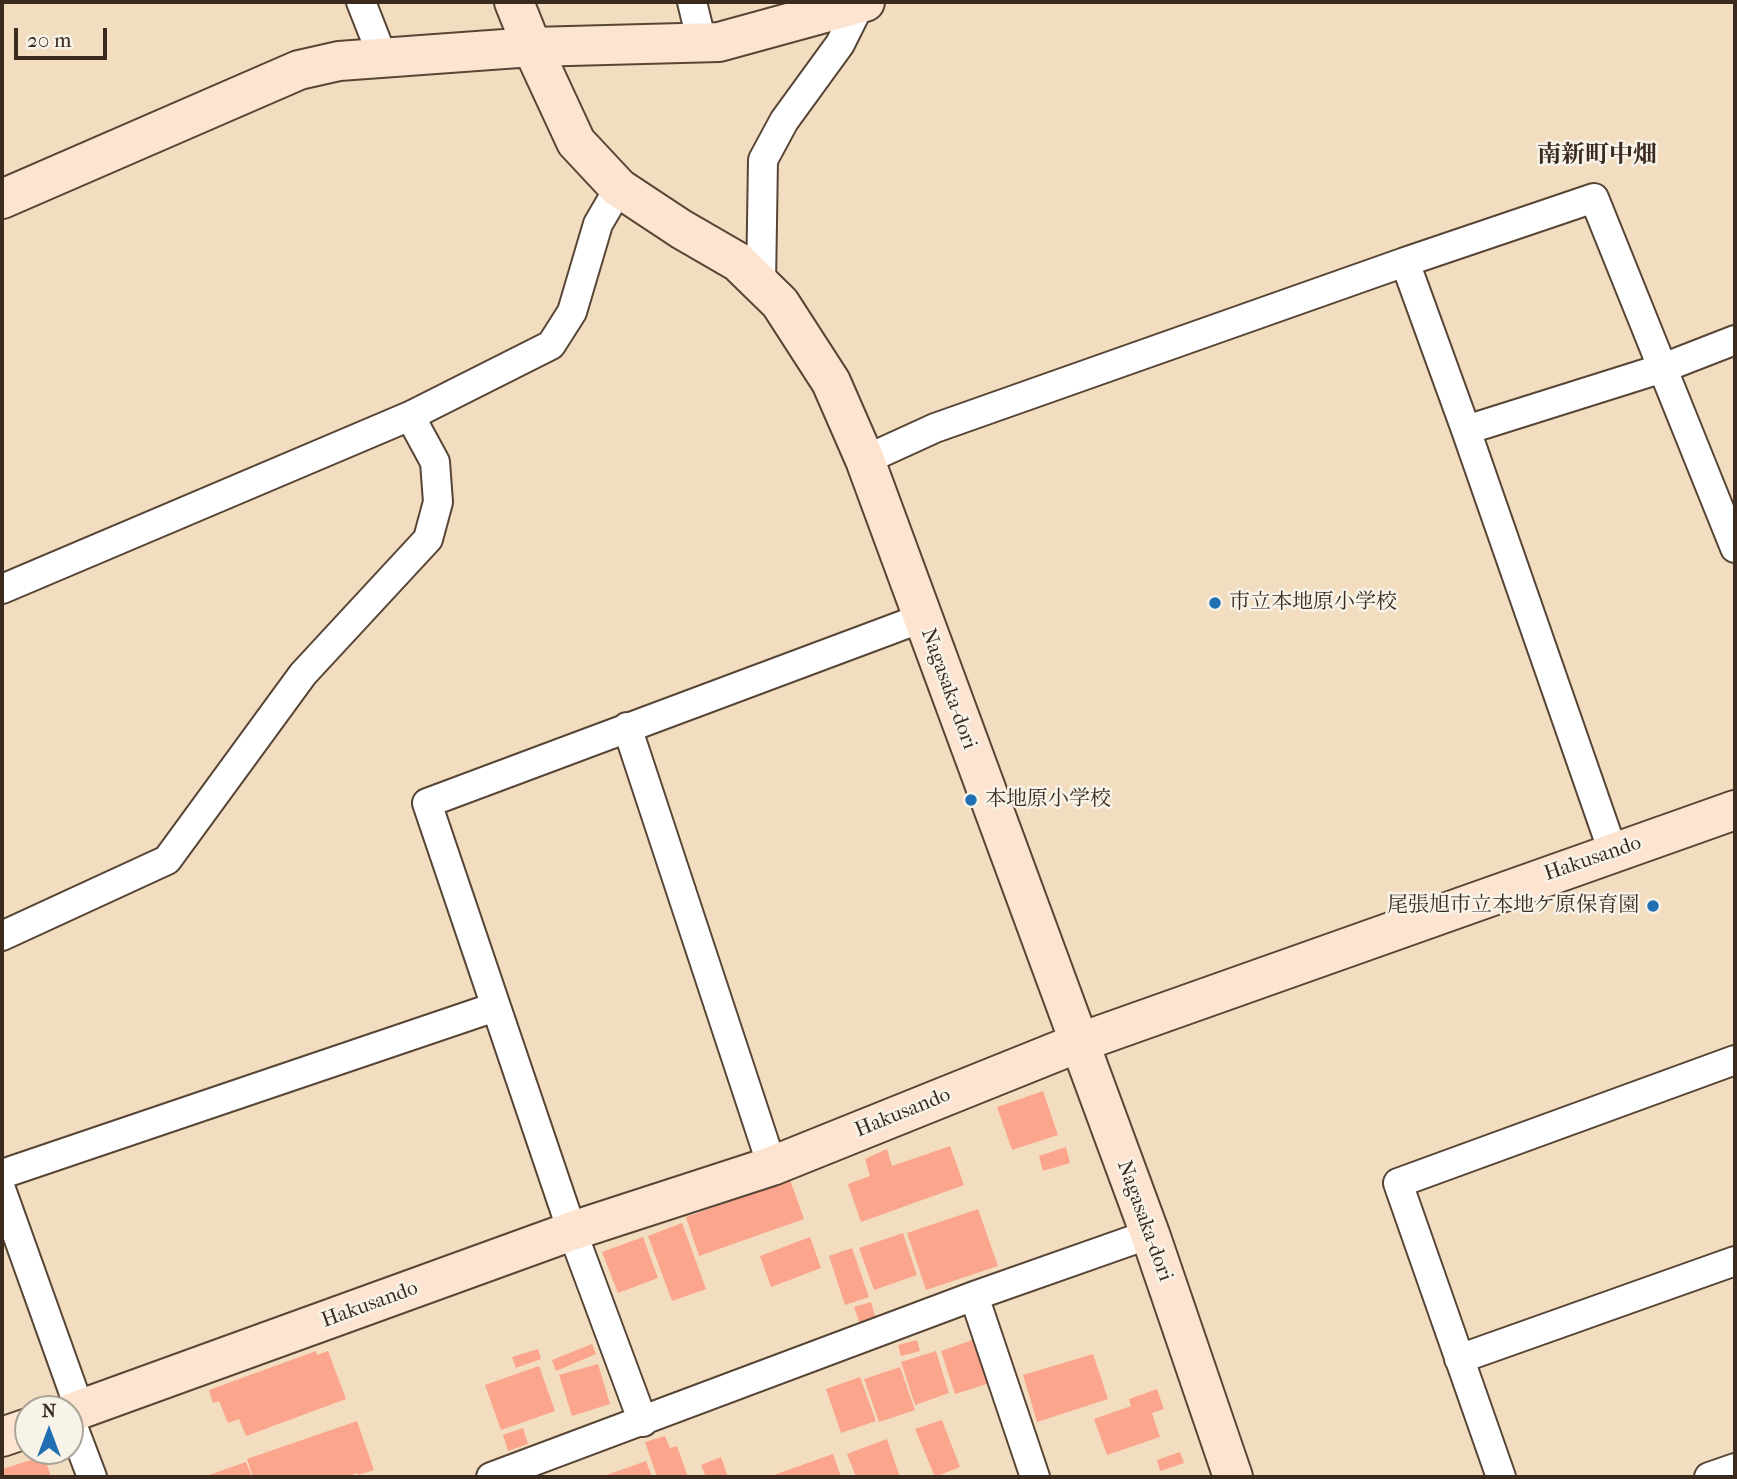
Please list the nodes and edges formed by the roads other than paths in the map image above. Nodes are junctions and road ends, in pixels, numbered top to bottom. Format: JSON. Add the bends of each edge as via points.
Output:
{"nodes":[{"id":1,"x":361,"y":2,"type":"edge"},
{"id":2,"x":514,"y":2,"type":"edge"},
{"id":3,"x":691,"y":2,"type":"edge"},
{"id":4,"x":862,"y":3,"type":"edge"},
{"id":5,"x":702,"y":43,"type":"junction"},
{"id":6,"x":532,"y":47,"type":"junction"},
{"id":7,"x":383,"y":58,"type":"junction"},
{"id":8,"x":619,"y":188,"type":"junction"},
{"id":9,"x":2,"y":199,"type":"edge"},
{"id":10,"x":1405,"y":262,"type":"junction"},
{"id":11,"x":761,"y":284,"type":"junction"},
{"id":12,"x":1735,"y":340,"type":"edge"},
{"id":13,"x":1663,"y":368,"type":"junction"},
{"id":14,"x":410,"y":416,"type":"junction"},
{"id":15,"x":1466,"y":430,"type":"junction"},
{"id":16,"x":865,"y":460,"type":"junction"},
{"id":17,"x":1735,"y":548,"type":"edge"},
{"id":18,"x":2,"y":589,"type":"edge"},
{"id":19,"x":922,"y":618,"type":"junction"},
{"id":20,"x":627,"y":727,"type":"junction"},
{"id":21,"x":1735,"y":810,"type":"edge"},
{"id":22,"x":1613,"y":852,"type":"junction"},
{"id":23,"x":2,"y":936,"type":"edge"},
{"id":24,"x":495,"y":1007,"type":"junction"},
{"id":25,"x":1078,"y":1043,"type":"junction"},
{"id":26,"x":1735,"y":1060,"type":"edge"},
{"id":27,"x":772,"y":1166,"type":"junction"},
{"id":28,"x":2,"y":1174,"type":"edge"},
{"id":29,"x":2,"y":1192,"type":"edge"},
{"id":30,"x":572,"y":1231,"type":"junction"},
{"id":31,"x":1150,"y":1234,"type":"junction"},
{"id":32,"x":1735,"y":1261,"type":"edge"},
{"id":33,"x":974,"y":1296,"type":"junction"},
{"id":34,"x":1460,"y":1359,"type":"junction"},
{"id":35,"x":67,"y":1395,"type":"edge"},
{"id":36,"x":84,"y":1410,"type":"edge"},
{"id":37,"x":643,"y":1422,"type":"junction"},
{"id":38,"x":84,"y":1450,"type":"edge"},
{"id":39,"x":1735,"y":1468,"type":"edge"},
{"id":40,"x":92,"y":1477,"type":"edge"},
{"id":41,"x":491,"y":1477,"type":"edge"},
{"id":42,"x":1035,"y":1477,"type":"edge"},
{"id":43,"x":1233,"y":1477,"type":"edge"},
{"id":44,"x":1501,"y":1477,"type":"edge"},
{"id":45,"x":1709,"y":1477,"type":"edge"}],
"edges":[{"from":1,"to":7,"type":"street"},
{"from":2,"to":6,"type":"street","name":"Nagasaka-dori"},
{"from":3,"to":5,"type":"street"},
{"from":4,"to":5,"type":"street"},
{"from":4,"to":11,"type":"street","via":[[763,160]]},
{"from":5,"to":6,"type":"street"},
{"from":6,"to":7,"type":"street"},
{"from":6,"to":8,"type":"street","name":"Nagasaka-dori","via":[[576,142]]},
{"from":7,"to":9,"type":"street","via":[[299,70]]},
{"from":8,"to":11,"type":"street","name":"Nagasaka-dori","via":[[738,262]]},
{"from":8,"to":14,"type":"street","via":[[598,224],[572,312],[551,345]]},
{"from":10,"to":13,"type":"street","via":[[1594,198]]},
{"from":10,"to":15,"type":"street"},
{"from":10,"to":16,"type":"street","via":[[934,428]]},
{"from":11,"to":16,"type":"street","name":"Nagasaka-dori","via":[[780,303],[831,382]]},
{"from":12,"to":13,"type":"street"},
{"from":13,"to":15,"type":"street"},
{"from":13,"to":17,"type":"street"},
{"from":14,"to":18,"type":"street"},
{"from":14,"to":23,"type":"street","via":[[435,462],[438,502],[428,539],[303,674],[167,860]]},
{"from":15,"to":22,"type":"street"},
{"from":16,"to":19,"type":"street","name":"Nagasaka-dori"},
{"from":19,"to":20,"type":"street"},
{"from":19,"to":25,"type":"street","name":"Nagasaka-dori"},
{"from":20,"to":24,"type":"street","via":[[427,803]]},
{"from":20,"to":27,"type":"street"},
{"from":21,"to":22,"type":"street","name":"Hakusando"},
{"from":22,"to":25,"type":"street","name":"Hakusando"},
{"from":24,"to":28,"type":"street"},
{"from":24,"to":30,"type":"street"},
{"from":25,"to":27,"type":"street","name":"Hakusando"},
{"from":25,"to":31,"type":"street","name":"Nagasaka-dori"},
{"from":26,"to":34,"type":"street","via":[[1398,1183]]},
{"from":27,"to":30,"type":"street","name":"Hakusando"},
{"from":29,"to":35,"type":"street"},
{"from":30,"to":36,"type":"street","name":"Hakusando"},
{"from":30,"to":37,"type":"street"},
{"from":31,"to":33,"type":"street"},
{"from":31,"to":43,"type":"street","name":"Nagasaka-dori"},
{"from":32,"to":34,"type":"street"},
{"from":33,"to":37,"type":"street"},
{"from":33,"to":42,"type":"street"},
{"from":34,"to":44,"type":"street"},
{"from":37,"to":41,"type":"street"},
{"from":38,"to":40,"type":"street"},
{"from":39,"to":45,"type":"street"}]}
